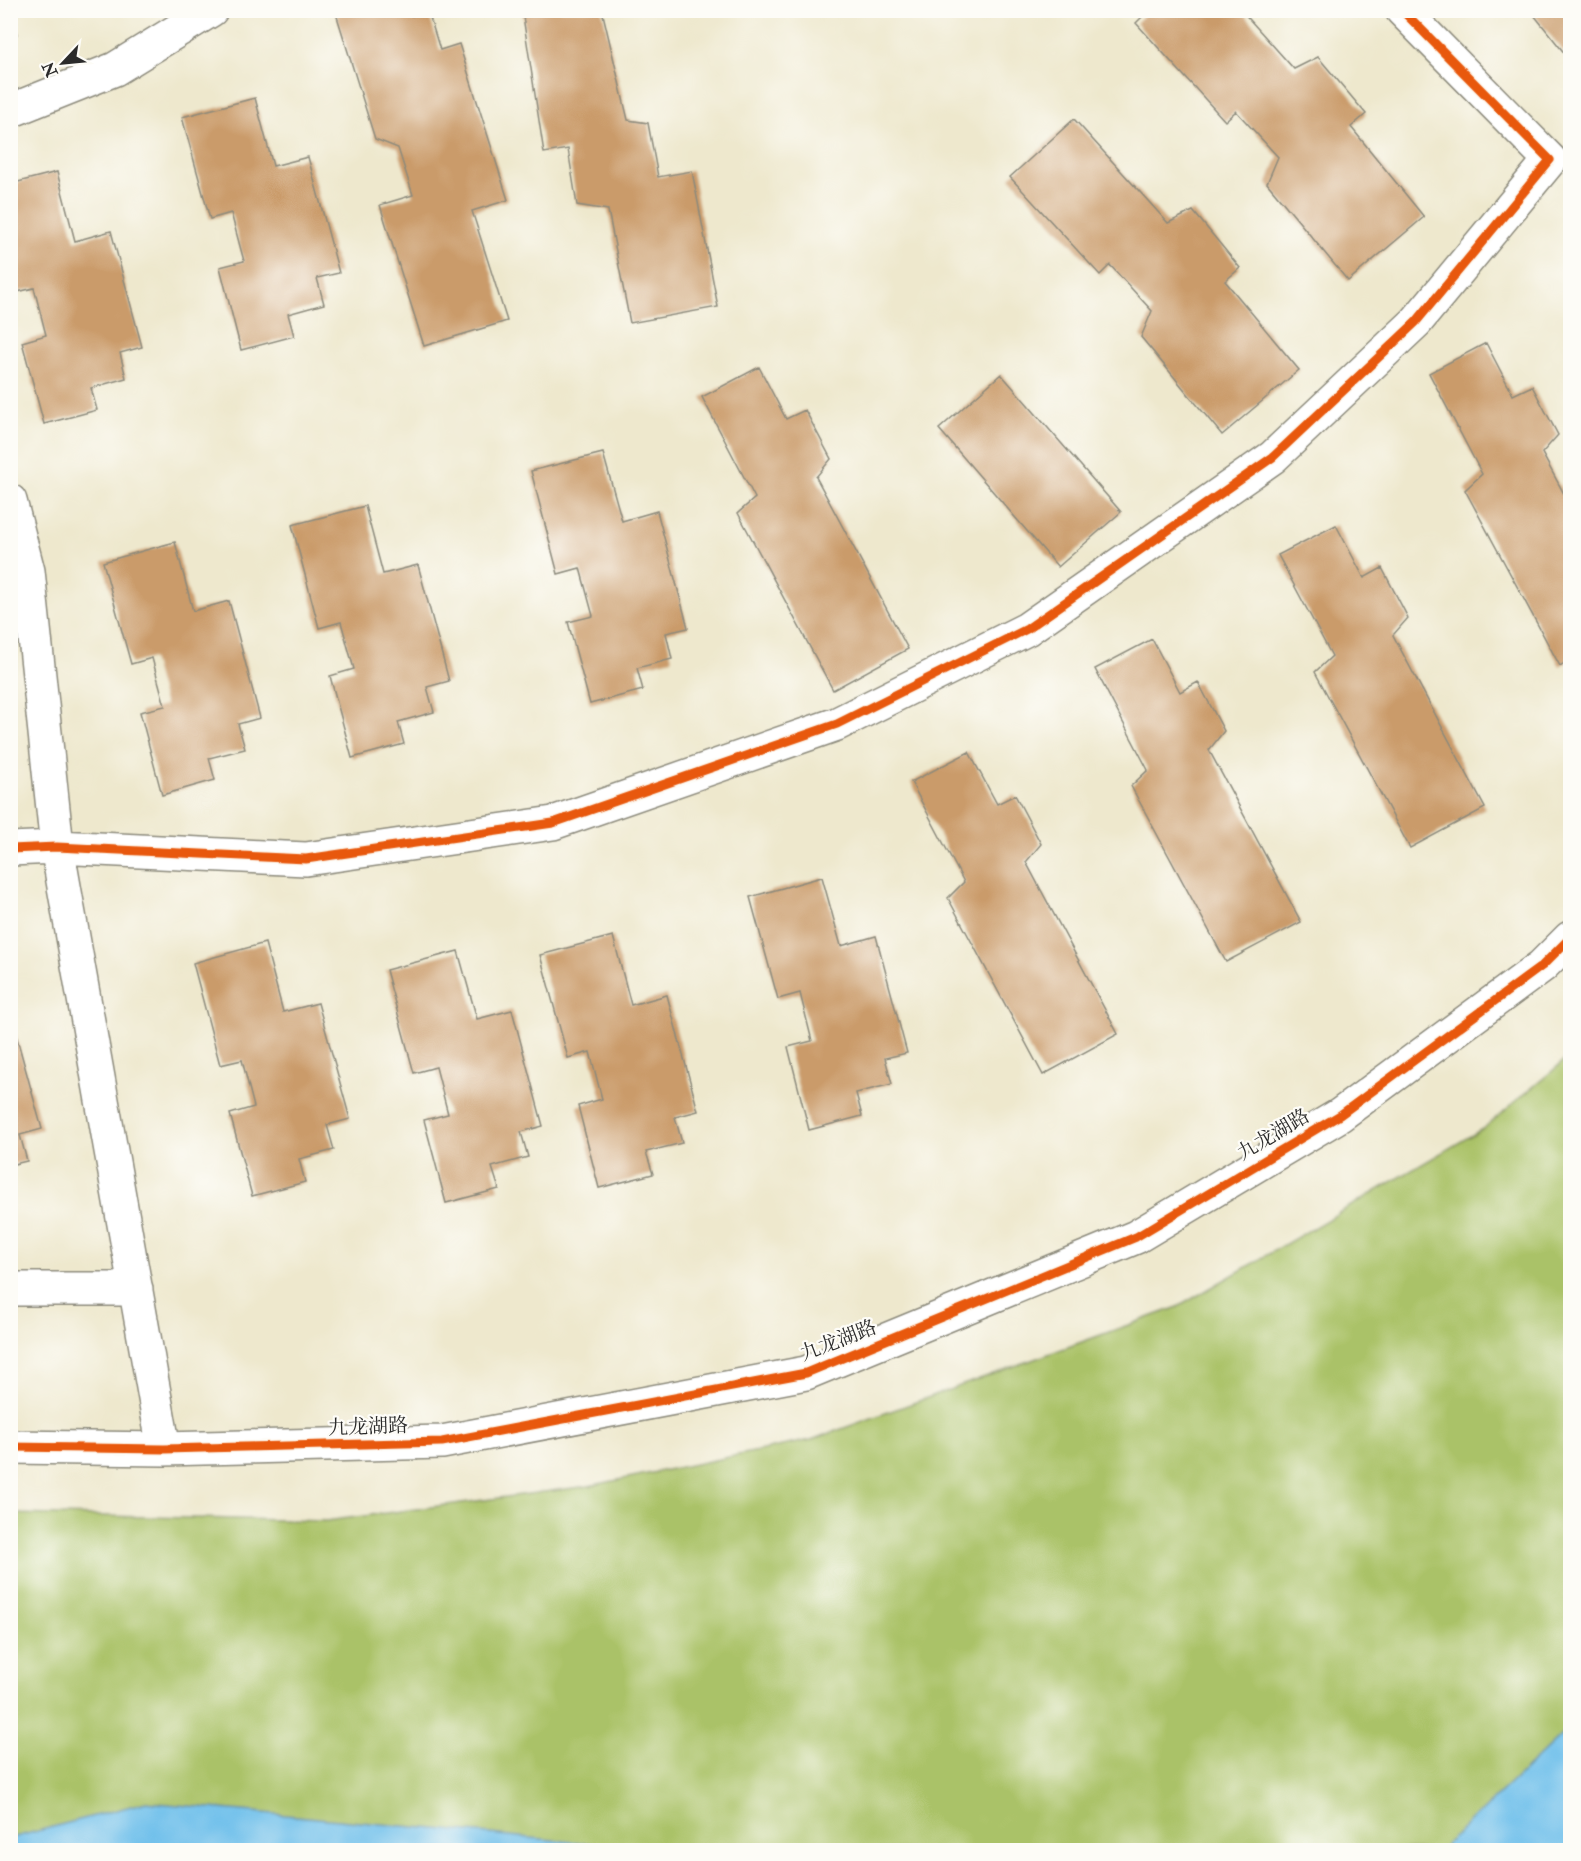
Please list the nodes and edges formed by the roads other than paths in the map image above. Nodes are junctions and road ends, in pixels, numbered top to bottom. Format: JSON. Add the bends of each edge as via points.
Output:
{"nodes":[{"id":1,"x":211,"y":10,"type":"edge"},
{"id":2,"x":1402,"y":10,"type":"edge"},
{"id":3,"x":10,"y":111,"type":"edge"},
{"id":4,"x":10,"y":501,"type":"edge"},
{"id":5,"x":57,"y":847,"type":"junction"},
{"id":6,"x":10,"y":849,"type":"edge"},
{"id":7,"x":1570,"y":938,"type":"edge"},
{"id":8,"x":10,"y":1289,"type":"edge"},
{"id":9,"x":136,"y":1289,"type":"junction"},
{"id":10,"x":10,"y":1447,"type":"edge"},
{"id":11,"x":164,"y":1449,"type":"junction"}],
"edges":[{"from":1,"to":3,"type":"street","via":[[115,69]]},
{"from":2,"to":5,"type":"street","via":[[1550,160],[1416,322],[1273,457],[1027,629],[837,724],[553,823],[306,859]]},
{"from":4,"to":5,"type":"street","via":[[28,571]]},
{"from":5,"to":6,"type":"street"},
{"from":5,"to":9,"type":"street"},
{"from":7,"to":11,"type":"street","name":"九龙湖路","via":[[1542,966],[1340,1115],[1136,1237],[806,1373],[442,1442]]},
{"from":8,"to":9,"type":"street"},
{"from":9,"to":11,"type":"street"},
{"from":10,"to":11,"type":"street","name":"九龙湖路"}]}
